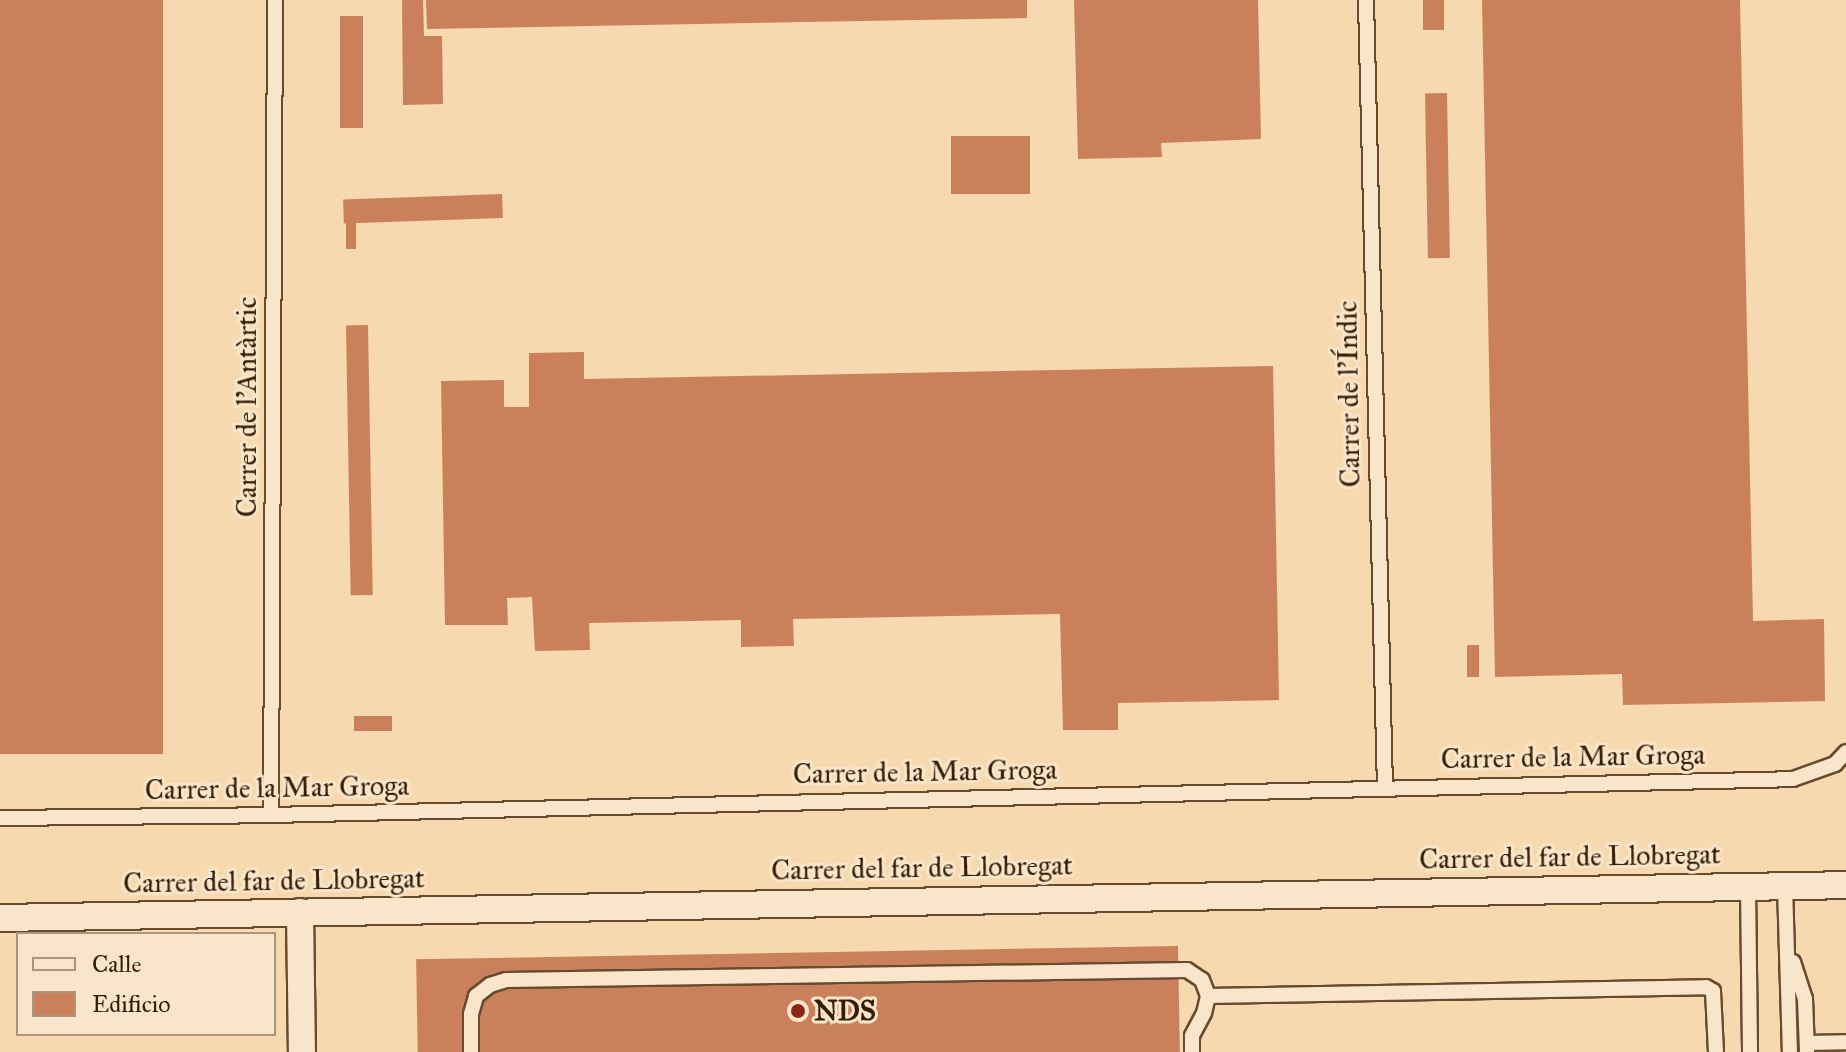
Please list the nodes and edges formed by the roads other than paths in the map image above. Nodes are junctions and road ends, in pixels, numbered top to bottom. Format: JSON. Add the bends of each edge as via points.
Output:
{"nodes":[{"id":1,"x":275,"y":0,"type":"edge"},
{"id":2,"x":1366,"y":0,"type":"edge"},
{"id":3,"x":1846,"y":752,"type":"edge"},
{"id":4,"x":1840,"y":768,"type":"edge"},
{"id":5,"x":1385,"y":786,"type":"junction"},
{"id":6,"x":271,"y":815,"type":"junction"},
{"id":7,"x":0,"y":818,"type":"edge"},
{"id":8,"x":1846,"y":885,"type":"edge"},
{"id":9,"x":1748,"y":886,"type":"junction"},
{"id":10,"x":1785,"y":886,"type":"junction"},
{"id":11,"x":300,"y":912,"type":"junction"},
{"id":12,"x":0,"y":918,"type":"edge"},
{"id":13,"x":1787,"y":947,"type":"junction"},
{"id":14,"x":1208,"y":996,"type":"junction"},
{"id":15,"x":1846,"y":1042,"type":"edge"},
{"id":16,"x":1807,"y":1048,"type":"edge"},
{"id":17,"x":302,"y":1052,"type":"edge"},
{"id":18,"x":471,"y":1052,"type":"edge"},
{"id":19,"x":1192,"y":1052,"type":"edge"},
{"id":20,"x":1716,"y":1052,"type":"edge"},
{"id":21,"x":1750,"y":1052,"type":"edge"},
{"id":22,"x":1790,"y":1052,"type":"edge"}],
"edges":[{"from":1,"to":6,"type":"lane","name":"Carrer de l'Antàrtic"},
{"from":2,"to":5,"type":"lane","name":"Carrer de l'Índic"},
{"from":3,"to":4,"type":"lane"},
{"from":4,"to":5,"type":"lane","name":"Carrer de la Mar Groga","via":[[1793,779]]},
{"from":5,"to":6,"type":"lane","name":"Carrer de la Mar Groga"},
{"from":6,"to":7,"type":"lane","name":"Carrer de la Mar Groga"},
{"from":8,"to":10,"type":"street","name":"Carrer del far de Llobregat"},
{"from":9,"to":10,"type":"street","name":"Carrer del far de Llobregat"},
{"from":9,"to":11,"type":"street","name":"Carrer del far de Llobregat"},
{"from":9,"to":21,"type":"lane"},
{"from":10,"to":13,"type":"lane"},
{"from":11,"to":12,"type":"street","name":"Carrer del far de Llobregat"},
{"from":11,"to":17,"type":"street"},
{"from":13,"to":16,"type":"lane","via":[[1805,999]]},
{"from":13,"to":22,"type":"lane"},
{"from":14,"to":18,"type":"lane","via":[[1202,980],[1187,970],[506,980],[476,996]]},
{"from":14,"to":19,"type":"lane","via":[[1192,1036]]},
{"from":14,"to":20,"type":"lane","via":[[1691,986],[1713,991]]},
{"from":15,"to":16,"type":"lane"}]}
